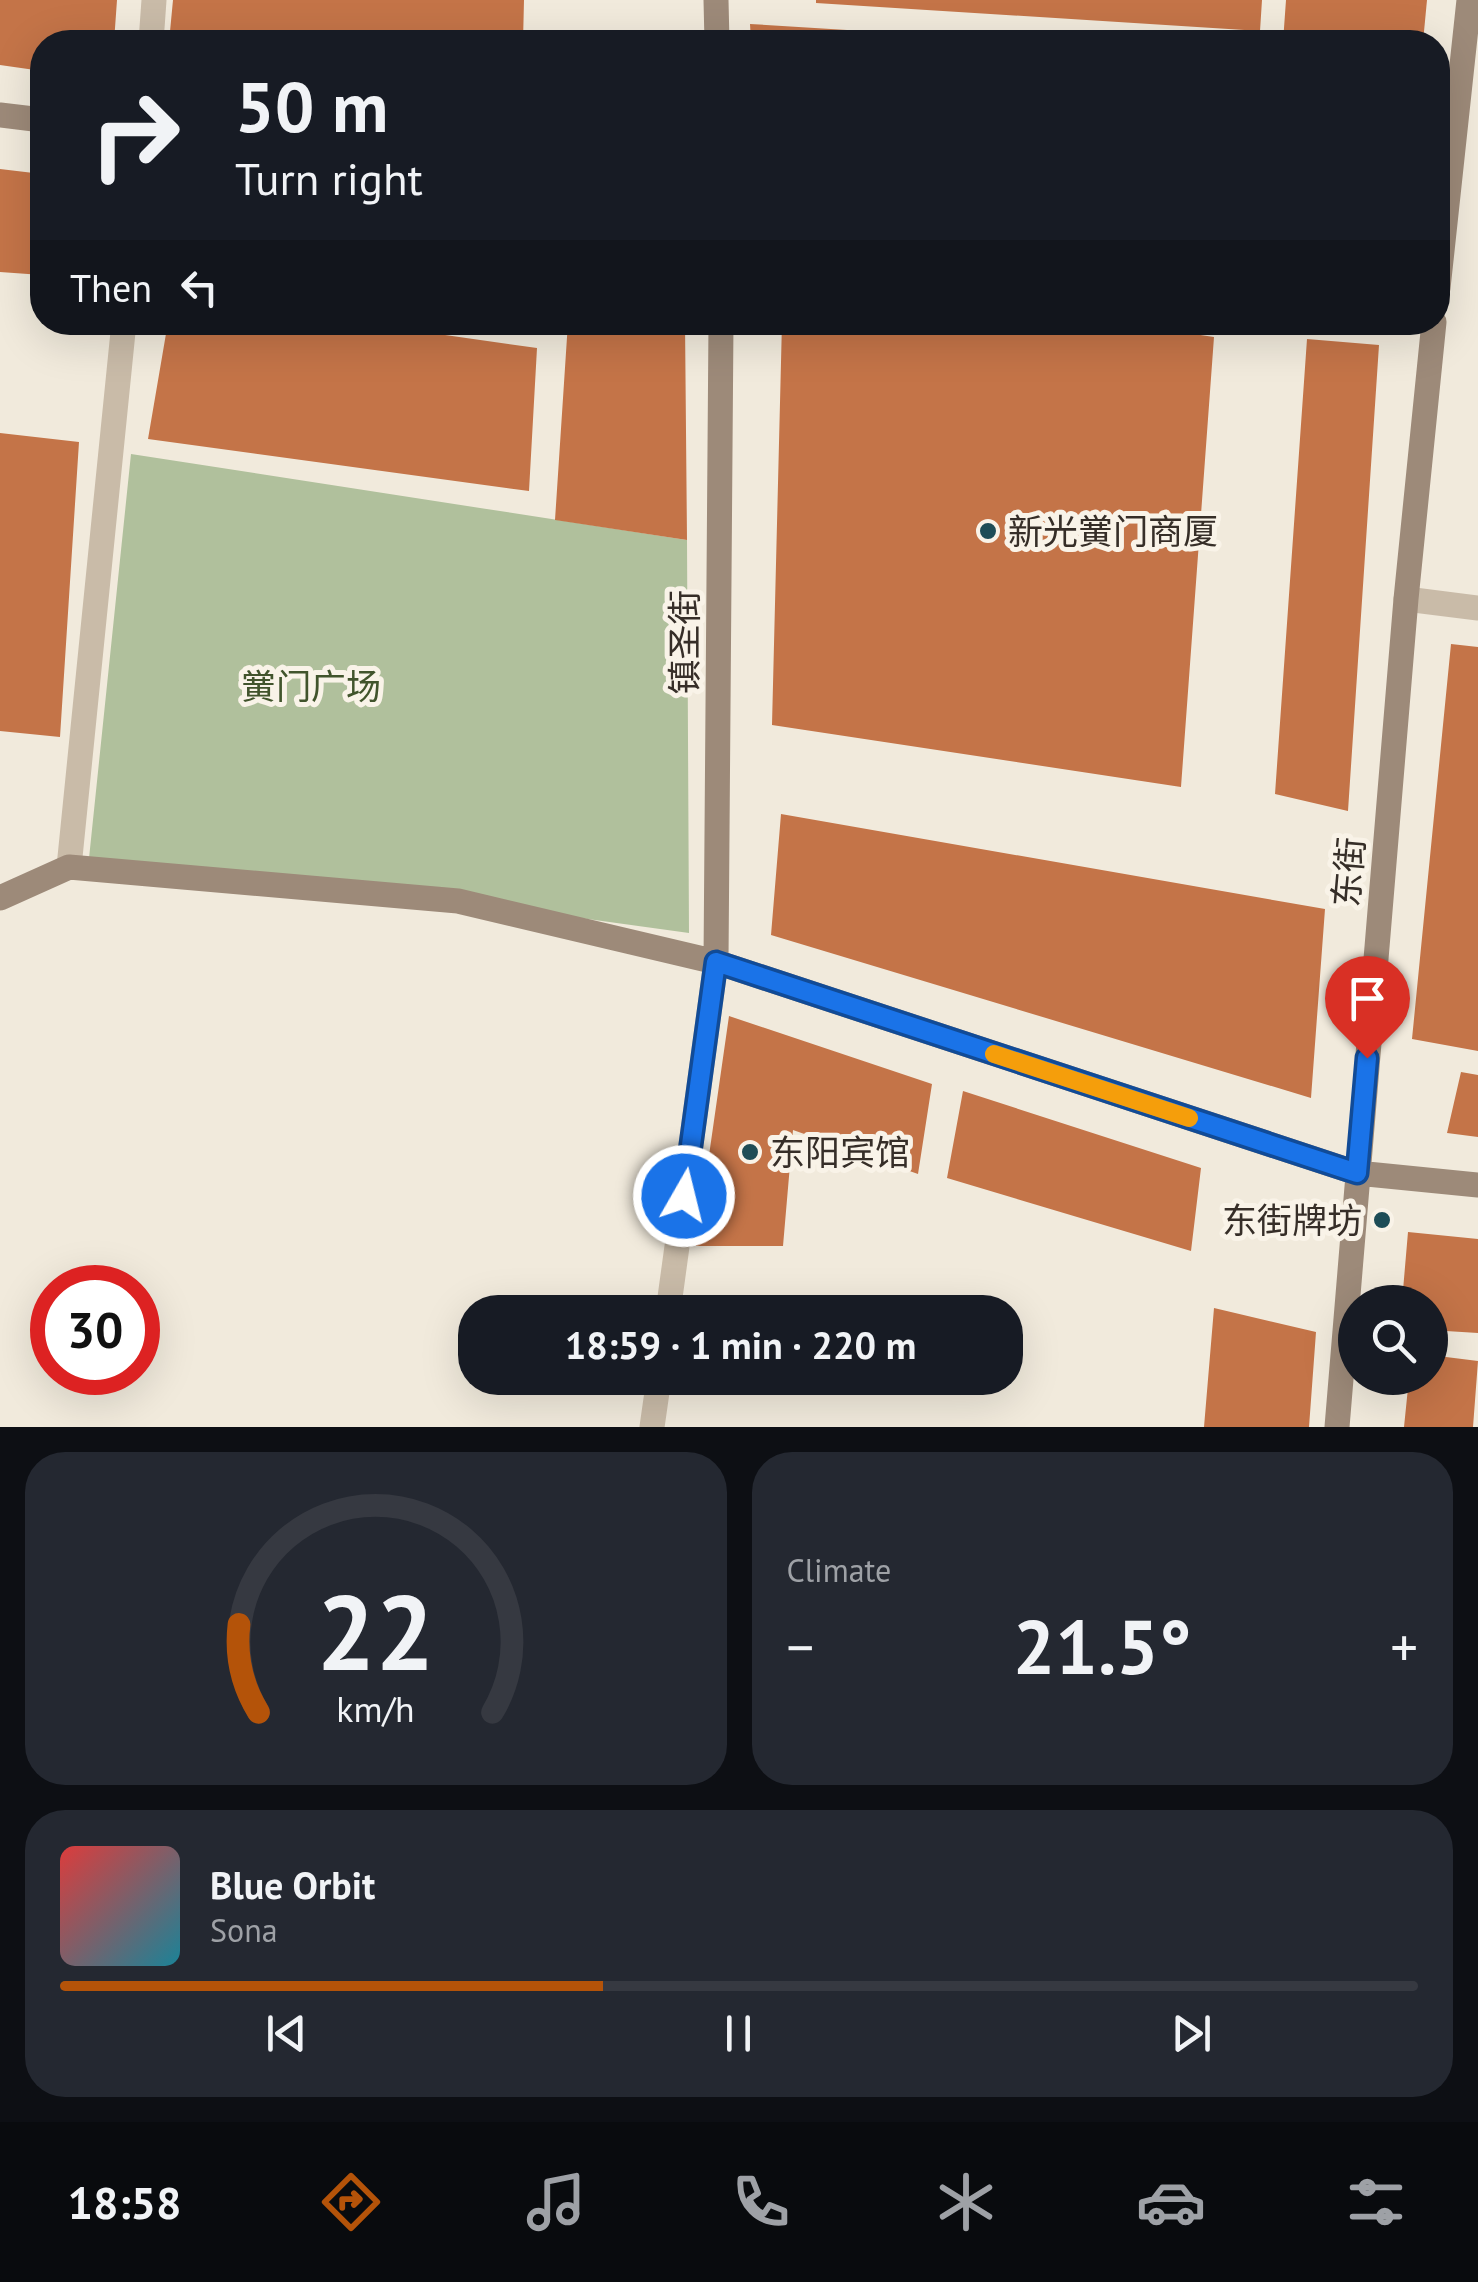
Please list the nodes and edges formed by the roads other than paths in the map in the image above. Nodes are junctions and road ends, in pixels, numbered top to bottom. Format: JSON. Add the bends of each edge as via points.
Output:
{"nodes":[{"id":1,"x":154,"y":0,"type":"edge"},
{"id":2,"x":716,"y":0,"type":"edge"},
{"id":3,"x":1468,"y":0,"type":"edge"},
{"id":4,"x":152,"y":30,"type":"edge"},
{"id":5,"x":717,"y":30,"type":"edge"},
{"id":6,"x":0,"y":114,"type":"edge"},
{"id":7,"x":30,"y":118,"type":"edge"},
{"id":8,"x":1450,"y":173,"type":"edge"},
{"id":9,"x":123,"y":335,"type":"edge"},
{"id":10,"x":721,"y":335,"type":"edge"},
{"id":11,"x":1433,"y":335,"type":"edge"},
{"id":12,"x":1406,"y":600,"type":"junction"},
{"id":13,"x":1478,"y":608,"type":"edge"},
{"id":14,"x":69,"y":867,"type":"junction"},
{"id":15,"x":0,"y":898,"type":"edge"},
{"id":16,"x":716,"y":962,"type":"junction"},
{"id":17,"x":1357,"y":1173,"type":"junction"},
{"id":18,"x":1478,"y":1185,"type":"edge"},
{"id":19,"x":670,"y":1295,"type":"edge"},
{"id":20,"x":657,"y":1395,"type":"edge"},
{"id":21,"x":652,"y":1427,"type":"edge"},
{"id":22,"x":1337,"y":1427,"type":"edge"}],
"edges":[{"from":1,"to":4,"type":"street"},
{"from":2,"to":5,"type":"street"},
{"from":3,"to":8,"type":"street"},
{"from":6,"to":7,"type":"street"},
{"from":9,"to":14,"type":"street"},
{"from":10,"to":16,"type":"street","name":"镇圣街"},
{"from":11,"to":12,"type":"street","name":"东街"},
{"from":12,"to":13,"type":"street"},
{"from":12,"to":17,"type":"street","name":"东街"},
{"from":14,"to":15,"type":"street"},
{"from":14,"to":16,"type":"street","via":[[458,902]]},
{"from":16,"to":17,"type":"street"},
{"from":16,"to":19,"type":"street"},
{"from":17,"to":18,"type":"street"},
{"from":17,"to":22,"type":"street","name":"东街"},
{"from":20,"to":21,"type":"street"}]}
